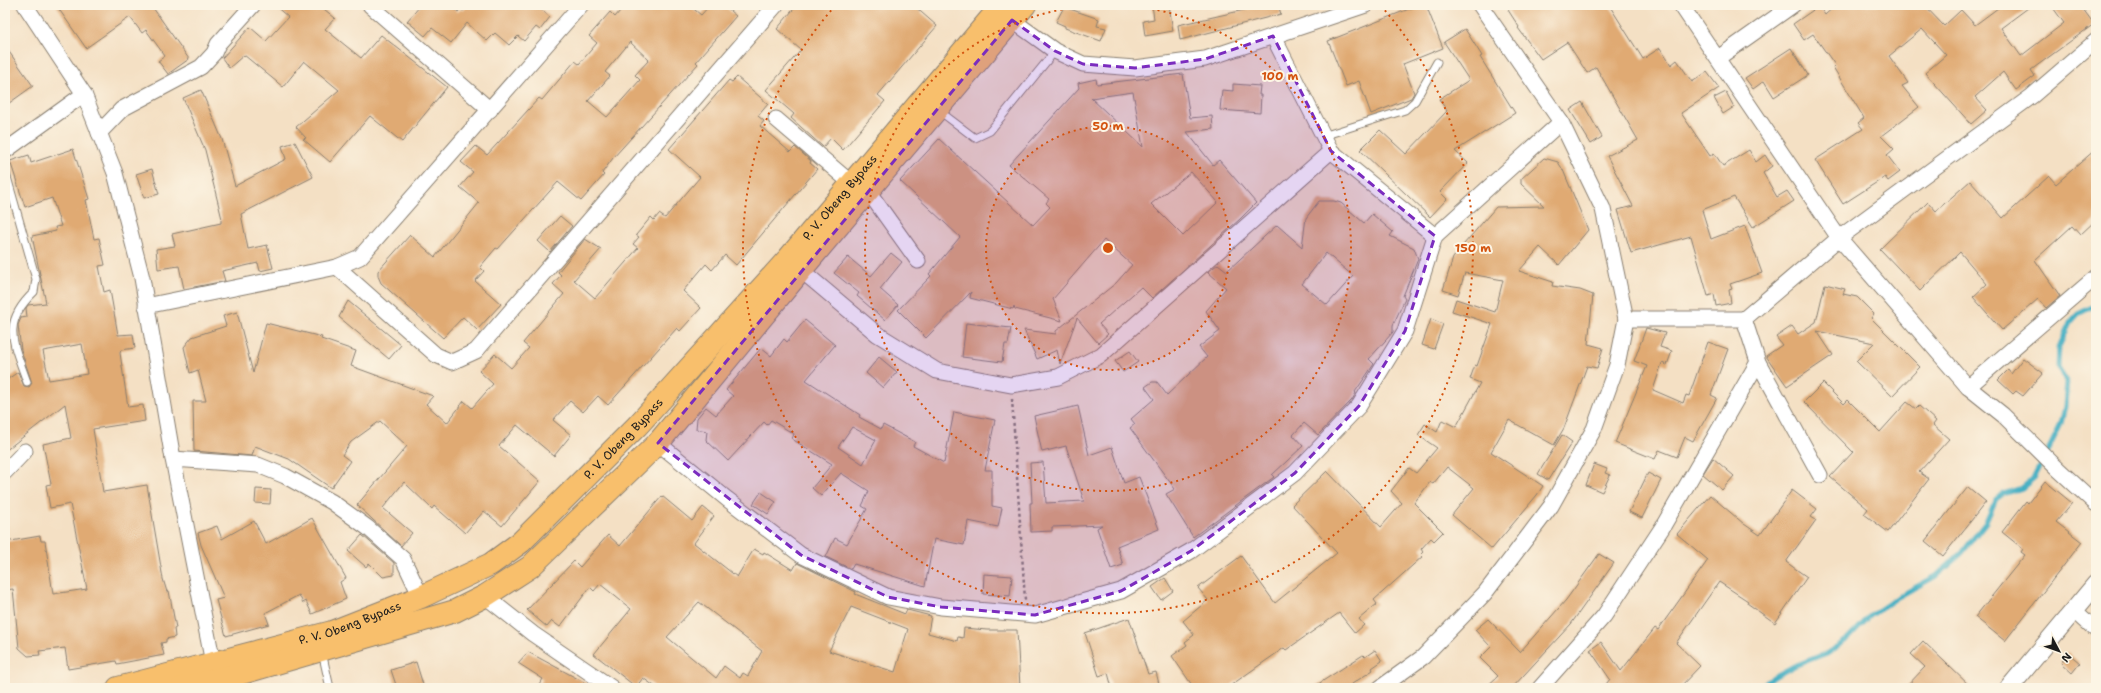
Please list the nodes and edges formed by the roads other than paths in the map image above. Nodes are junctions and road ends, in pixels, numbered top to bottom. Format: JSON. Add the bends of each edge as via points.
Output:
{"nodes":[{"id":1,"x":25,"y":5,"type":"edge"},
{"id":2,"x":253,"y":5,"type":"edge"},
{"id":3,"x":370,"y":5,"type":"edge"},
{"id":4,"x":581,"y":5,"type":"edge"},
{"id":5,"x":776,"y":5,"type":"edge"},
{"id":6,"x":1366,"y":5,"type":"edge"},
{"id":7,"x":1480,"y":5,"type":"edge"},
{"id":8,"x":1682,"y":5,"type":"edge"},
{"id":9,"x":1793,"y":5,"type":"edge"},
{"id":10,"x":1013,"y":10,"type":"edge"},
{"id":11,"x":1273,"y":36,"type":"junction"},
{"id":12,"x":2096,"y":41,"type":"edge"},
{"id":13,"x":1055,"y":51,"type":"junction"},
{"id":14,"x":1718,"y":58,"type":"junction"},
{"id":15,"x":1437,"y":62,"type":"dead end"},
{"id":16,"x":84,"y":94,"type":"junction"},
{"id":17,"x":937,"y":109,"type":"junction"},
{"id":18,"x":490,"y":110,"type":"junction"},
{"id":19,"x":776,"y":119,"type":"dead end"},
{"id":20,"x":1561,"y":122,"type":"junction"},
{"id":21,"x":99,"y":133,"type":"junction"},
{"id":22,"x":1322,"y":136,"type":"junction"},
{"id":23,"x":5,"y":151,"type":"edge"},
{"id":24,"x":1331,"y":151,"type":"junction"},
{"id":25,"x":5,"y":170,"type":"edge"},
{"id":26,"x":859,"y":187,"type":"junction"},
{"id":27,"x":1435,"y":236,"type":"junction"},
{"id":28,"x":1839,"y":238,"type":"junction"},
{"id":29,"x":918,"y":261,"type":"dead end"},
{"id":30,"x":336,"y":267,"type":"junction"},
{"id":31,"x":800,"y":270,"type":"junction"},
{"id":32,"x":2096,"y":277,"type":"edge"},
{"id":33,"x":146,"y":306,"type":"junction"},
{"id":34,"x":1744,"y":319,"type":"junction"},
{"id":35,"x":1626,"y":320,"type":"junction"},
{"id":36,"x":1758,"y":362,"type":"junction"},
{"id":37,"x":27,"y":382,"type":"dead end"},
{"id":38,"x":1968,"y":387,"type":"junction"},
{"id":39,"x":658,"y":443,"type":"junction"},
{"id":40,"x":25,"y":451,"type":"dead end"},
{"id":41,"x":173,"y":459,"type":"junction"},
{"id":42,"x":5,"y":472,"type":"edge"},
{"id":43,"x":1820,"y":475,"type":"dead end"},
{"id":44,"x":2096,"y":504,"type":"edge"},
{"id":45,"x":2096,"y":584,"type":"edge"},
{"id":46,"x":485,"y":596,"type":"junction"},
{"id":47,"x":421,"y":597,"type":"junction"},
{"id":48,"x":2074,"y":611,"type":"junction"},
{"id":49,"x":2096,"y":630,"type":"edge"},
{"id":50,"x":321,"y":650,"type":"junction"},
{"id":51,"x":213,"y":663,"type":"junction"},
{"id":52,"x":238,"y":681,"type":"edge"},
{"id":53,"x":118,"y":688,"type":"edge"},
{"id":54,"x":182,"y":688,"type":"edge"},
{"id":55,"x":330,"y":688,"type":"edge"},
{"id":56,"x":612,"y":688,"type":"edge"},
{"id":57,"x":1380,"y":688,"type":"edge"},
{"id":58,"x":1540,"y":688,"type":"edge"},
{"id":59,"x":2009,"y":688,"type":"edge"}],
"edges":[{"from":1,"to":16,"type":"street"},
{"from":2,"to":21,"type":"street","via":[[218,44],[201,68],[122,109]]},
{"from":3,"to":18,"type":"street"},
{"from":4,"to":18,"type":"street"},
{"from":5,"to":30,"type":"street","via":[[476,351],[452,362],[436,355]]},
{"from":6,"to":11,"type":"street"},
{"from":7,"to":20,"type":"street"},
{"from":8,"to":14,"type":"street"},
{"from":9,"to":14,"type":"street"},
{"from":10,"to":13,"type":"street"},
{"from":10,"to":17,"type":"highway","name":"P. V. Obeng Bypass"},
{"from":10,"to":26,"type":"highway","name":"P. V. Obeng Bypass"},
{"from":11,"to":13,"type":"street","via":[[1205,59],[1135,68],[1083,64]]},
{"from":11,"to":22,"type":"street"},
{"from":12,"to":28,"type":"street","via":[[2032,96]]},
{"from":13,"to":17,"type":"lane","via":[[990,131],[975,138]]},
{"from":14,"to":28,"type":"street"},
{"from":15,"to":22,"type":"lane","via":[[1415,101],[1405,110]]},
{"from":16,"to":21,"type":"street"},
{"from":16,"to":23,"type":"street"},
{"from":17,"to":26,"type":"highway","name":"P. V. Obeng Bypass"},
{"from":18,"to":30,"type":"street","via":[[360,257]]},
{"from":19,"to":26,"type":"street"},
{"from":20,"to":27,"type":"street"},
{"from":20,"to":35,"type":"street","via":[[1602,208]]},
{"from":21,"to":33,"type":"street","via":[[114,173],[142,278]]},
{"from":22,"to":24,"type":"street"},
{"from":24,"to":27,"type":"street"},
{"from":24,"to":31,"type":"street","via":[[1101,355],[1058,377],[1011,386],[937,371],[877,334]]},
{"from":25,"to":37,"type":"lane","via":[[36,279],[34,292],[21,304],[12,321],[13,341]]},
{"from":26,"to":29,"type":"street"},
{"from":26,"to":31,"type":"highway","name":"P. V. Obeng Bypass"},
{"from":26,"to":47,"type":"highway","name":"P. V. Obeng Bypass","via":[[788,259],[637,426],[521,542],[491,564]]},
{"from":27,"to":39,"type":"street","via":[[1405,331],[1359,406],[1295,473],[1191,551],[1121,591],[1035,615],[940,607],[888,597],[801,555]]},
{"from":28,"to":34,"type":"street"},
{"from":28,"to":38,"type":"street"},
{"from":30,"to":33,"type":"street"},
{"from":31,"to":39,"type":"highway","name":"P. V. Obeng Bypass"},
{"from":32,"to":38,"type":"street"},
{"from":33,"to":41,"type":"street"},
{"from":34,"to":35,"type":"street"},
{"from":34,"to":36,"type":"street"},
{"from":35,"to":57,"type":"street","via":[[1617,365],[1594,429],[1551,506],[1485,593],[1423,657]]},
{"from":36,"to":43,"type":"street"},
{"from":36,"to":58,"type":"street","via":[[1662,528],[1604,616]]},
{"from":38,"to":44,"type":"street","via":[[2003,415]]},
{"from":39,"to":46,"type":"highway","name":"P. V. Obeng Bypass","via":[[530,567]]},
{"from":40,"to":42,"type":"street"},
{"from":41,"to":47,"type":"street","via":[[258,465],[285,476],[332,502],[368,528],[403,559]]},
{"from":41,"to":51,"type":"street"},
{"from":45,"to":48,"type":"street"},
{"from":46,"to":50,"type":"highway","name":"P. V. Obeng Bypass","via":[[455,611]]},
{"from":46,"to":56,"type":"street","via":[[533,634]]},
{"from":47,"to":51,"type":"highway","name":"P. V. Obeng Bypass","via":[[332,632]]},
{"from":48,"to":49,"type":"street"},
{"from":48,"to":59,"type":"street"},
{"from":50,"to":52,"type":"highway","name":"P. V. Obeng Bypass"},
{"from":50,"to":55,"type":"lane"},
{"from":51,"to":53,"type":"highway","name":"P. V. Obeng Bypass"},
{"from":52,"to":54,"type":"highway","name":"P. V. Obeng Bypass"}]}
